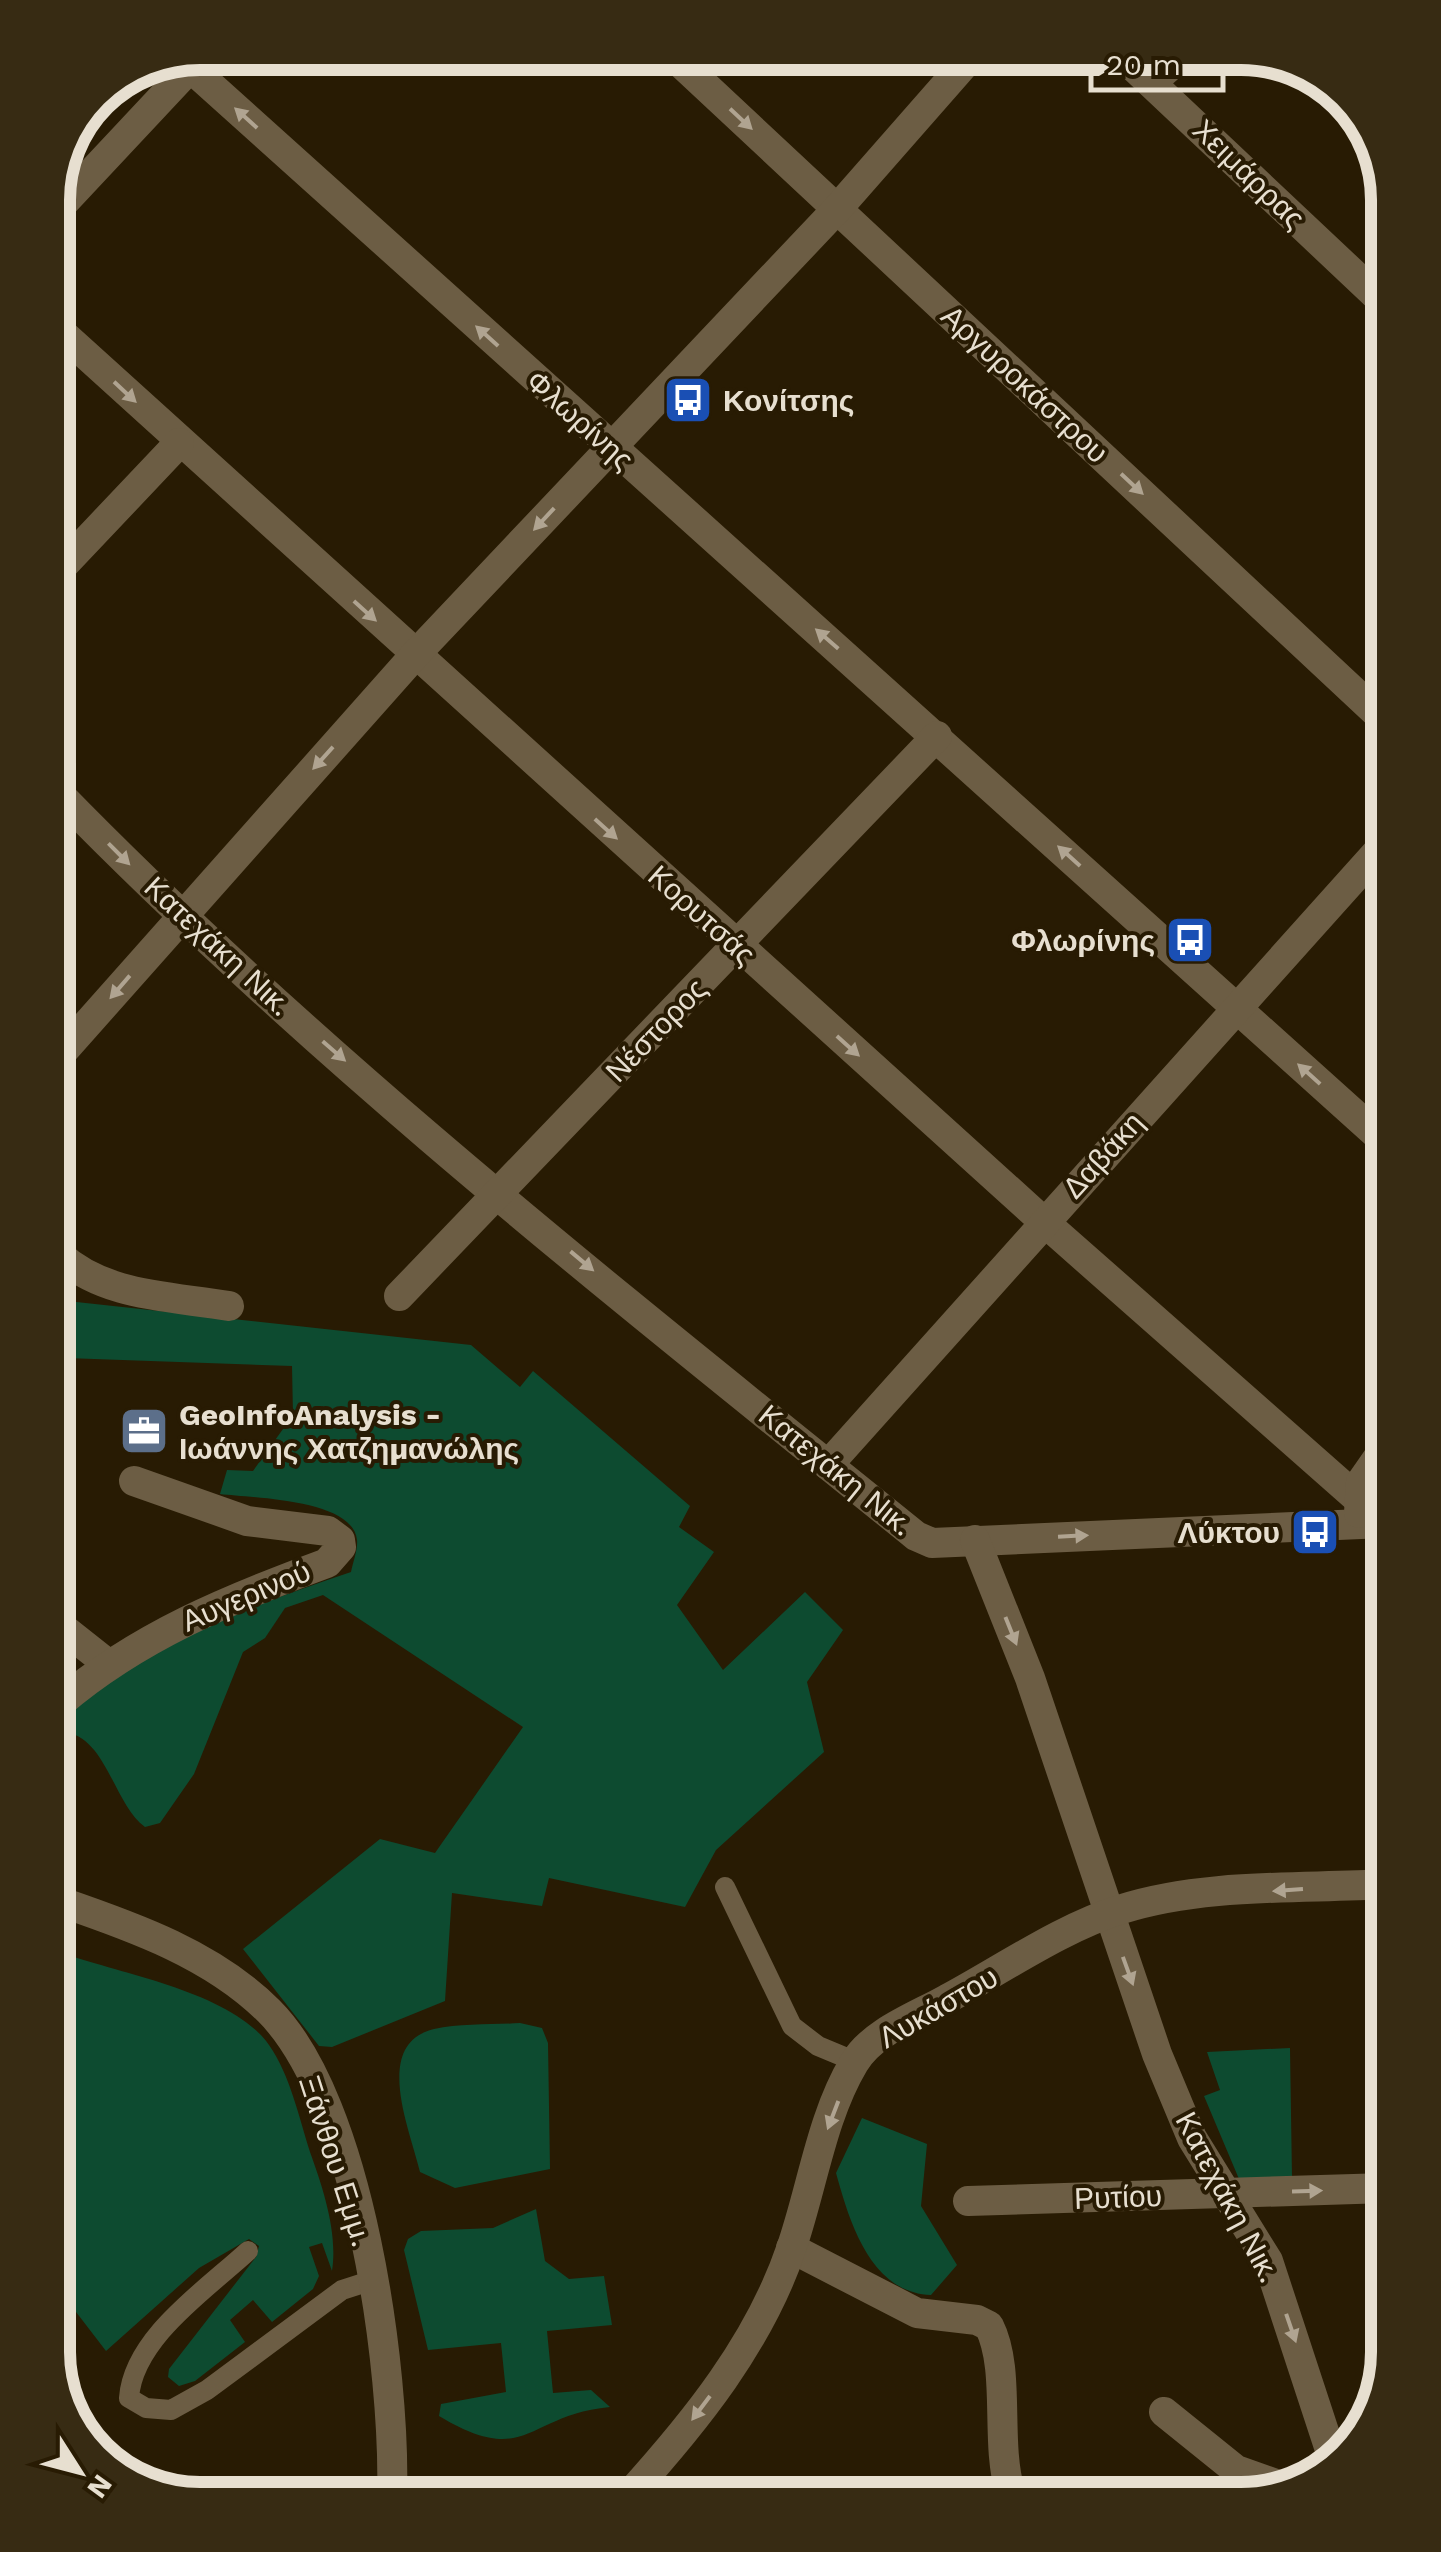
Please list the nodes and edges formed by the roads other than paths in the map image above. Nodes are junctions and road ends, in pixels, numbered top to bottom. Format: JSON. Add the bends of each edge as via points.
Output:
{"nodes":[{"id":1,"x":203,"y":70,"type":"edge"},
{"id":2,"x":688,"y":70,"type":"edge"},
{"id":3,"x":959,"y":70,"type":"edge"},
{"id":4,"x":1138,"y":70,"type":"edge"},
{"id":5,"x":1166,"y":70,"type":"edge"},
{"id":6,"x":182,"y":71,"type":"edge"},
{"id":7,"x":1152,"y":82,"type":"junction"},
{"id":8,"x":70,"y":195,"type":"edge"},
{"id":9,"x":838,"y":208,"type":"junction"},
{"id":10,"x":1371,"y":290,"type":"edge"},
{"id":11,"x":70,"y":341,"type":"edge"},
{"id":12,"x":179,"y":442,"type":"junction"},
{"id":13,"x":611,"y":448,"type":"junction"},
{"id":14,"x":70,"y":558,"type":"edge"},
{"id":15,"x":414,"y":656,"type":"junction"},
{"id":16,"x":1371,"y":708,"type":"edge"},
{"id":17,"x":937,"y":736,"type":"junction"},
{"id":18,"x":70,"y":805,"type":"edge"},
{"id":19,"x":1371,"y":868,"type":"edge"},
{"id":20,"x":182,"y":916,"type":"junction"},
{"id":21,"x":737,"y":946,"type":"junction"},
{"id":22,"x":1236,"y":1008,"type":"junction"},
{"id":23,"x":70,"y":1043,"type":"edge"},
{"id":24,"x":1371,"y":1129,"type":"edge"},
{"id":25,"x":498,"y":1192,"type":"junction"},
{"id":26,"x":1042,"y":1222,"type":"junction"},
{"id":27,"x":70,"y":1264,"type":"edge"},
{"id":28,"x":399,"y":1296,"type":"dead end"},
{"id":29,"x":229,"y":1306,"type":"dead end"},
{"id":30,"x":828,"y":1465,"type":"junction"},
{"id":31,"x":1371,"y":1468,"type":"edge"},
{"id":32,"x":134,"y":1481,"type":"dead end"},
{"id":33,"x":1367,"y":1515,"type":"edge"},
{"id":34,"x":975,"y":1540,"type":"junction"},
{"id":35,"x":70,"y":1634,"type":"edge"},
{"id":36,"x":108,"y":1664,"type":"junction"},
{"id":37,"x":70,"y":1696,"type":"edge"},
{"id":38,"x":1371,"y":1885,"type":"edge"},
{"id":39,"x":725,"y":1888,"type":"dead end"},
{"id":40,"x":70,"y":1905,"type":"edge"},
{"id":41,"x":1108,"y":1914,"type":"junction"},
{"id":42,"x":854,"y":2061,"type":"junction"},
{"id":43,"x":1371,"y":2188,"type":"edge"},
{"id":44,"x":1226,"y":2193,"type":"junction"},
{"id":45,"x":968,"y":2202,"type":"dead end"},
{"id":46,"x":791,"y":2248,"type":"junction"},
{"id":47,"x":248,"y":2251,"type":"dead end"},
{"id":48,"x":373,"y":2280,"type":"junction"},
{"id":49,"x":1164,"y":2412,"type":"dead end"},
{"id":50,"x":1330,"y":2447,"type":"edge"},
{"id":51,"x":1264,"y":2480,"type":"edge"},
{"id":52,"x":391,"y":2482,"type":"edge"},
{"id":53,"x":640,"y":2482,"type":"edge"},
{"id":54,"x":1007,"y":2482,"type":"edge"}],
"edges":[{"from":13,"to":1,"type":"street","name":"Φλωρίνης","one_way":true},
{"from":2,"to":9,"type":"street","name":"Αργυροκάστρου","one_way":true},
{"from":3,"to":9,"type":"street"},
{"from":4,"to":7,"type":"street","name":"Χειμάρρας"},
{"from":5,"to":7,"type":"street"},
{"from":6,"to":8,"type":"street"},
{"from":7,"to":10,"type":"street","name":"Χειμάρρας"},
{"from":9,"to":13,"type":"street"},
{"from":9,"to":16,"type":"street","name":"Αργυροκάστρου","one_way":true},
{"from":11,"to":12,"type":"street","name":"Κορυτσάς","one_way":true},
{"from":12,"to":14,"type":"street"},
{"from":12,"to":15,"type":"street","name":"Κορυτσάς","one_way":true},
{"from":13,"to":15,"type":"street","one_way":true},
{"from":17,"to":13,"type":"street","name":"Φλωρίνης","one_way":true},
{"from":15,"to":20,"type":"street","one_way":true},
{"from":15,"to":21,"type":"street","name":"Κορυτσάς","one_way":true},
{"from":17,"to":21,"type":"street","name":"Νέστορος"},
{"from":22,"to":17,"type":"street","name":"Φλωρίνης","one_way":true},
{"from":18,"to":20,"type":"street","name":"Κατεχάκη Νικ.","one_way":true},
{"from":19,"to":22,"type":"street","name":"Δαβάκη"},
{"from":20,"to":23,"type":"street","one_way":true},
{"from":20,"to":25,"type":"street","name":"Κατεχάκη Νικ.","one_way":true},
{"from":21,"to":25,"type":"street","name":"Νέστορος"},
{"from":21,"to":26,"type":"street","name":"Κορυτσάς","one_way":true},
{"from":24,"to":22,"type":"street","name":"Φλωρίνης","one_way":true},
{"from":22,"to":26,"type":"street","name":"Δαβάκη"},
{"from":25,"to":28,"type":"street","name":"Νέστορος"},
{"from":25,"to":30,"type":"street","name":"Κατεχάκη Νικ.","one_way":true},
{"from":26,"to":30,"type":"street","name":"Δαβάκη"},
{"from":26,"to":33,"type":"street","name":"Κορυτσάς"},
{"from":27,"to":29,"type":"street","via":[[112,1287]]},
{"from":30,"to":34,"type":"street","name":"Κατεχάκη Νικ.","via":[[916,1536]]},
{"from":31,"to":33,"type":"street","via":[[1361,1482]]},
{"from":32,"to":36,"type":"street","name":"Αυγερινού","via":[[246,1522],[328,1531],[341,1547],[327,1563],[184,1621]]},
{"from":34,"to":33,"type":"street","one_way":true},
{"from":34,"to":41,"type":"street","name":"Κατεχάκη Νικ.","one_way":true,"via":[[1030,1678]]},
{"from":35,"to":36,"type":"street"},
{"from":36,"to":37,"type":"street","name":"Αυγερινού"},
{"from":38,"to":41,"type":"street","name":"Λυκάστου","one_way":true,"via":[[1183,1896]]},
{"from":39,"to":42,"type":"lane","via":[[792,2026]]},
{"from":40,"to":48,"type":"street","name":"Ξάνθου Εμμ.","via":[[181,1950],[279,2022],[332,2128]]},
{"from":41,"to":42,"type":"street","name":"Λυκάστου","via":[[884,2034]]},
{"from":41,"to":44,"type":"street","name":"Κατεχάκη Νικ.","one_way":true,"via":[[1192,2138]]},
{"from":42,"to":46,"type":"street","name":"Λυκάστου","one_way":true},
{"from":44,"to":43,"type":"street","name":"Ρυτίου","one_way":true},
{"from":44,"to":45,"type":"street","name":"Ρυτίου"},
{"from":44,"to":50,"type":"street","name":"Κατεχάκη Νικ.","one_way":true,"via":[[1268,2261]]},
{"from":46,"to":53,"type":"street","name":"Λυκάστου","one_way":true,"via":[[744,2349]]},
{"from":46,"to":54,"type":"street","via":[[916,2313],[989,2326]]},
{"from":47,"to":48,"type":"lane","via":[[160,2333],[130,2378],[129,2398],[146,2408],[172,2410],[342,2290]]},
{"from":48,"to":52,"type":"street","name":"Ξάνθου Εμμ."},
{"from":49,"to":51,"type":"street","via":[[1236,2470]]}]}
